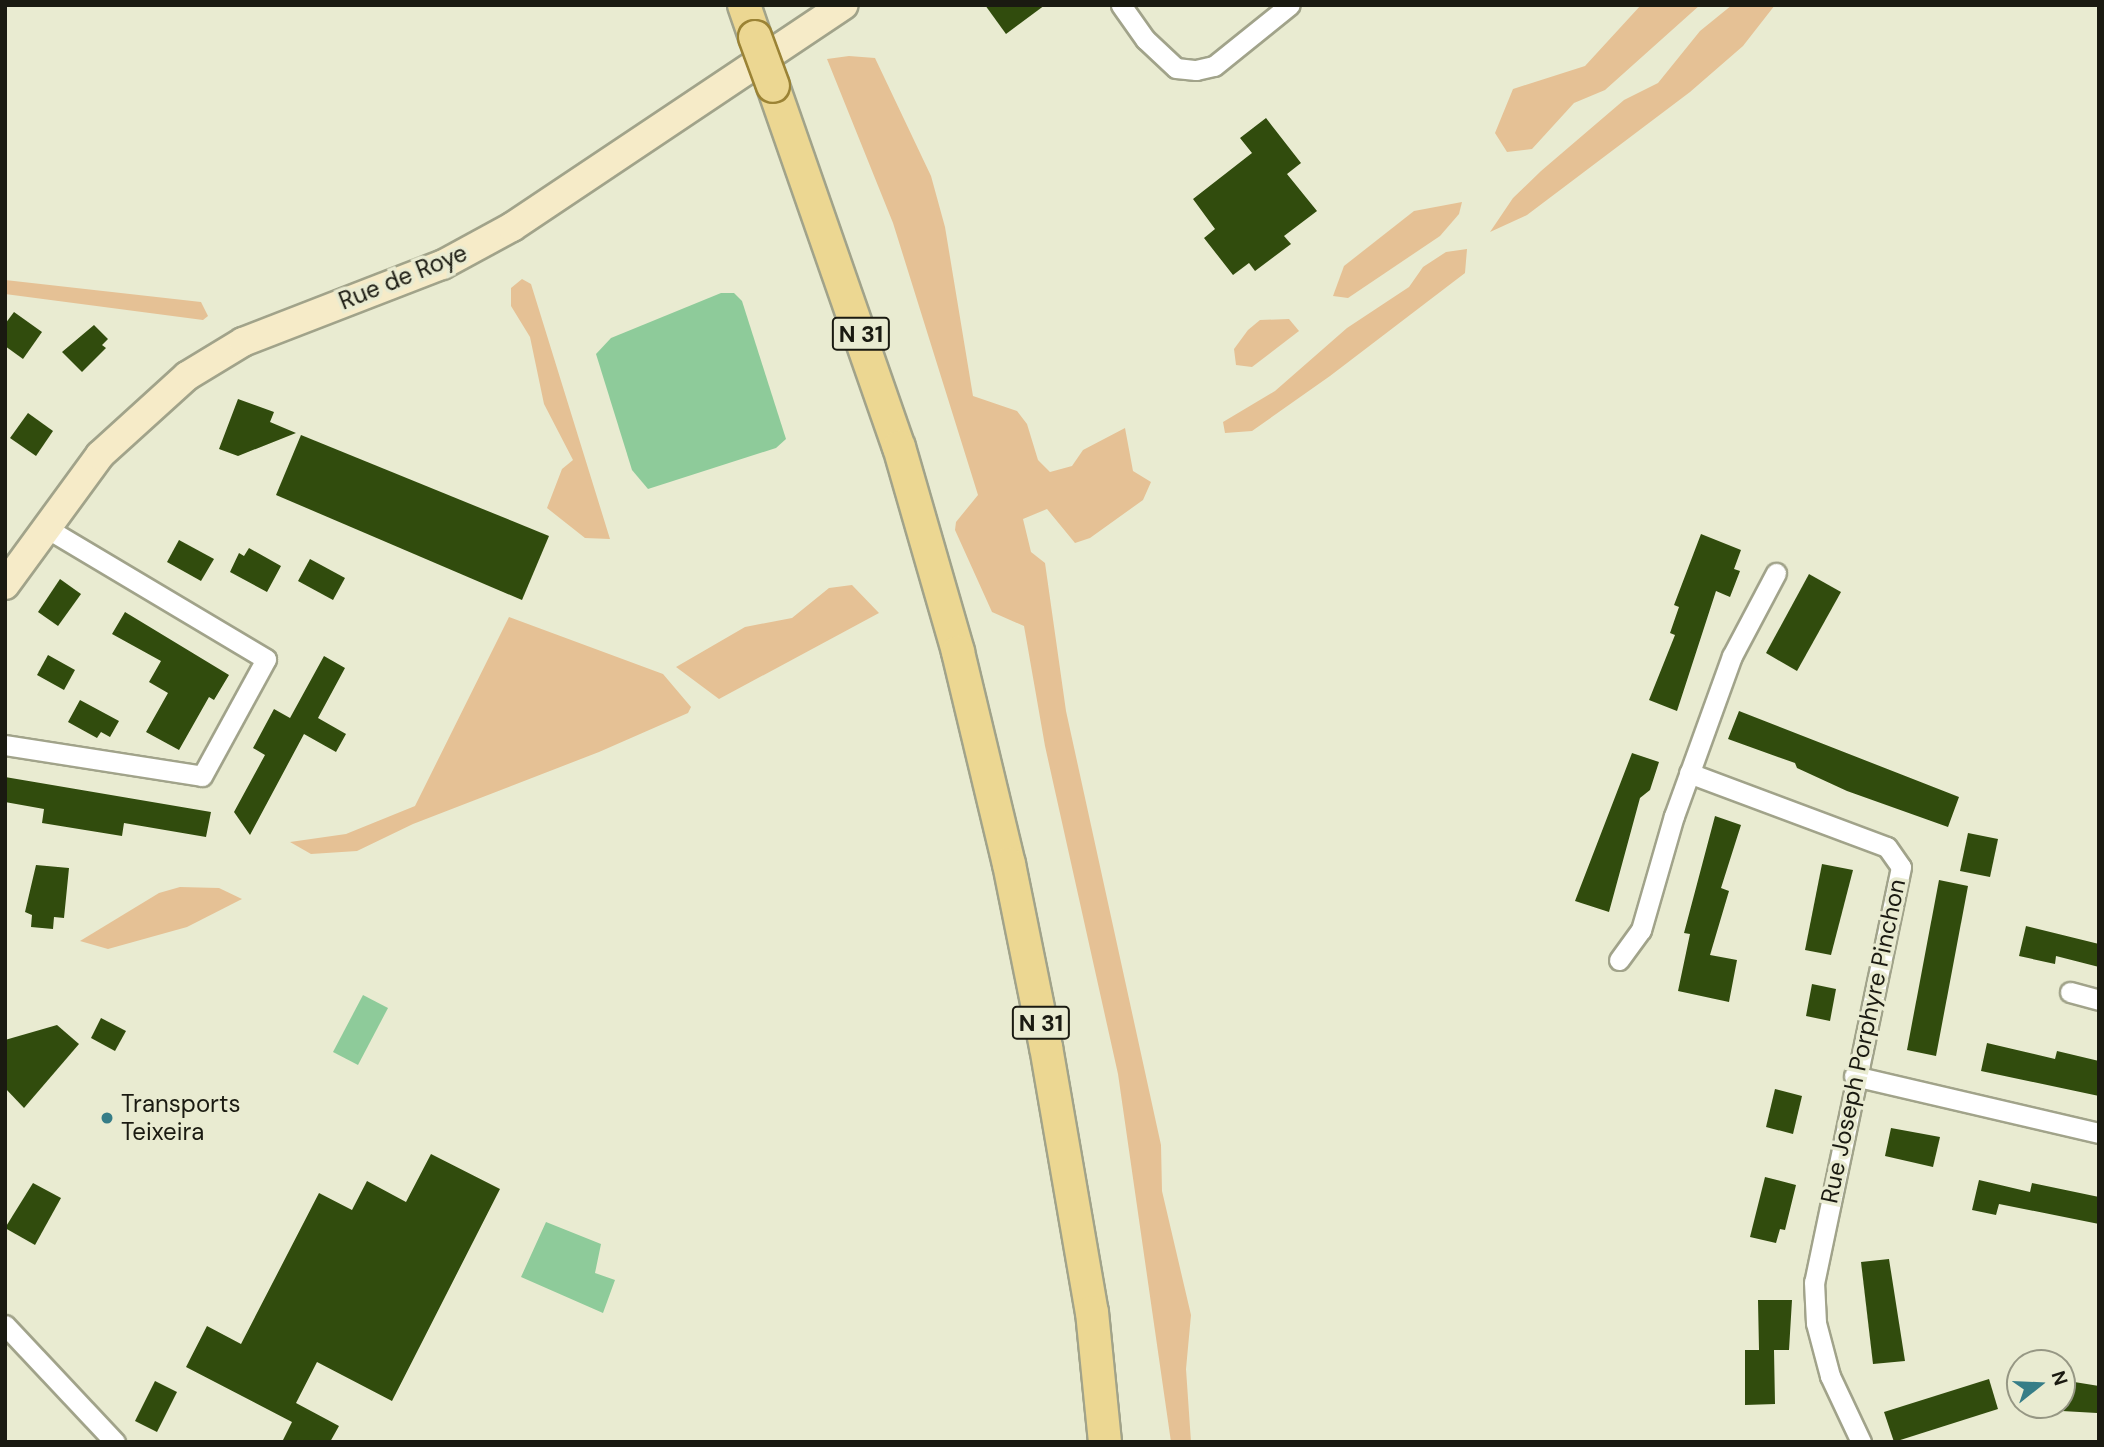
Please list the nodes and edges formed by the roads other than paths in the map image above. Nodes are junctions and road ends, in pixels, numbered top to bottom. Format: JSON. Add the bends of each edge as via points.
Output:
{"nodes":[{"id":1,"x":744,"y":5,"type":"edge"},
{"id":2,"x":843,"y":5,"type":"edge"},
{"id":3,"x":1121,"y":5,"type":"edge"},
{"id":4,"x":1290,"y":5,"type":"edge"},
{"id":5,"x":45,"y":527,"type":"junction"},
{"id":6,"x":10,"y":569,"type":"edge"},
{"id":7,"x":1776,"y":573,"type":"dead end"},
{"id":8,"x":5,"y":745,"type":"edge"},
{"id":9,"x":1689,"y":773,"type":"junction"},
{"id":10,"x":1619,"y":960,"type":"dead end"},
{"id":11,"x":2070,"y":992,"type":"dead end"},
{"id":12,"x":2099,"y":1000,"type":"edge"},
{"id":13,"x":1854,"y":1076,"type":"junction"},
{"id":14,"x":2099,"y":1133,"type":"edge"},
{"id":15,"x":5,"y":1325,"type":"edge"},
{"id":16,"x":115,"y":1442,"type":"edge"},
{"id":17,"x":1105,"y":1442,"type":"edge"},
{"id":18,"x":1861,"y":1442,"type":"edge"}],
"edges":[{"from":1,"to":17,"type":"main road","number":"N 31","bridge":true,"via":[[856,320],[943,597],[1009,864],[1046,1047],[1091,1312]]},
{"from":2,"to":5,"type":"main road","name":"Rue de Roye","via":[[512,227],[442,265],[283,323],[215,357],[118,435]]},
{"from":3,"to":4,"type":"street","via":[[1145,38],[1176,68],[1195,71],[1214,66]]},
{"from":5,"to":6,"type":"main road","name":"Rue de Roye"},
{"from":5,"to":8,"type":"street","via":[[266,659],[202,776]]},
{"from":7,"to":9,"type":"street","via":[[1732,656]]},
{"from":9,"to":10,"type":"street","via":[[1641,930]]},
{"from":9,"to":13,"type":"street","name":"Rue Joseph Porphyre Pinchon","via":[[1887,847],[1901,867]]},
{"from":11,"to":12,"type":"street"},
{"from":13,"to":14,"type":"street"},
{"from":13,"to":18,"type":"street","name":"Rue Joseph Porphyre Pinchon","via":[[1814,1282],[1816,1323],[1830,1376]]},
{"from":15,"to":16,"type":"street"}]}
